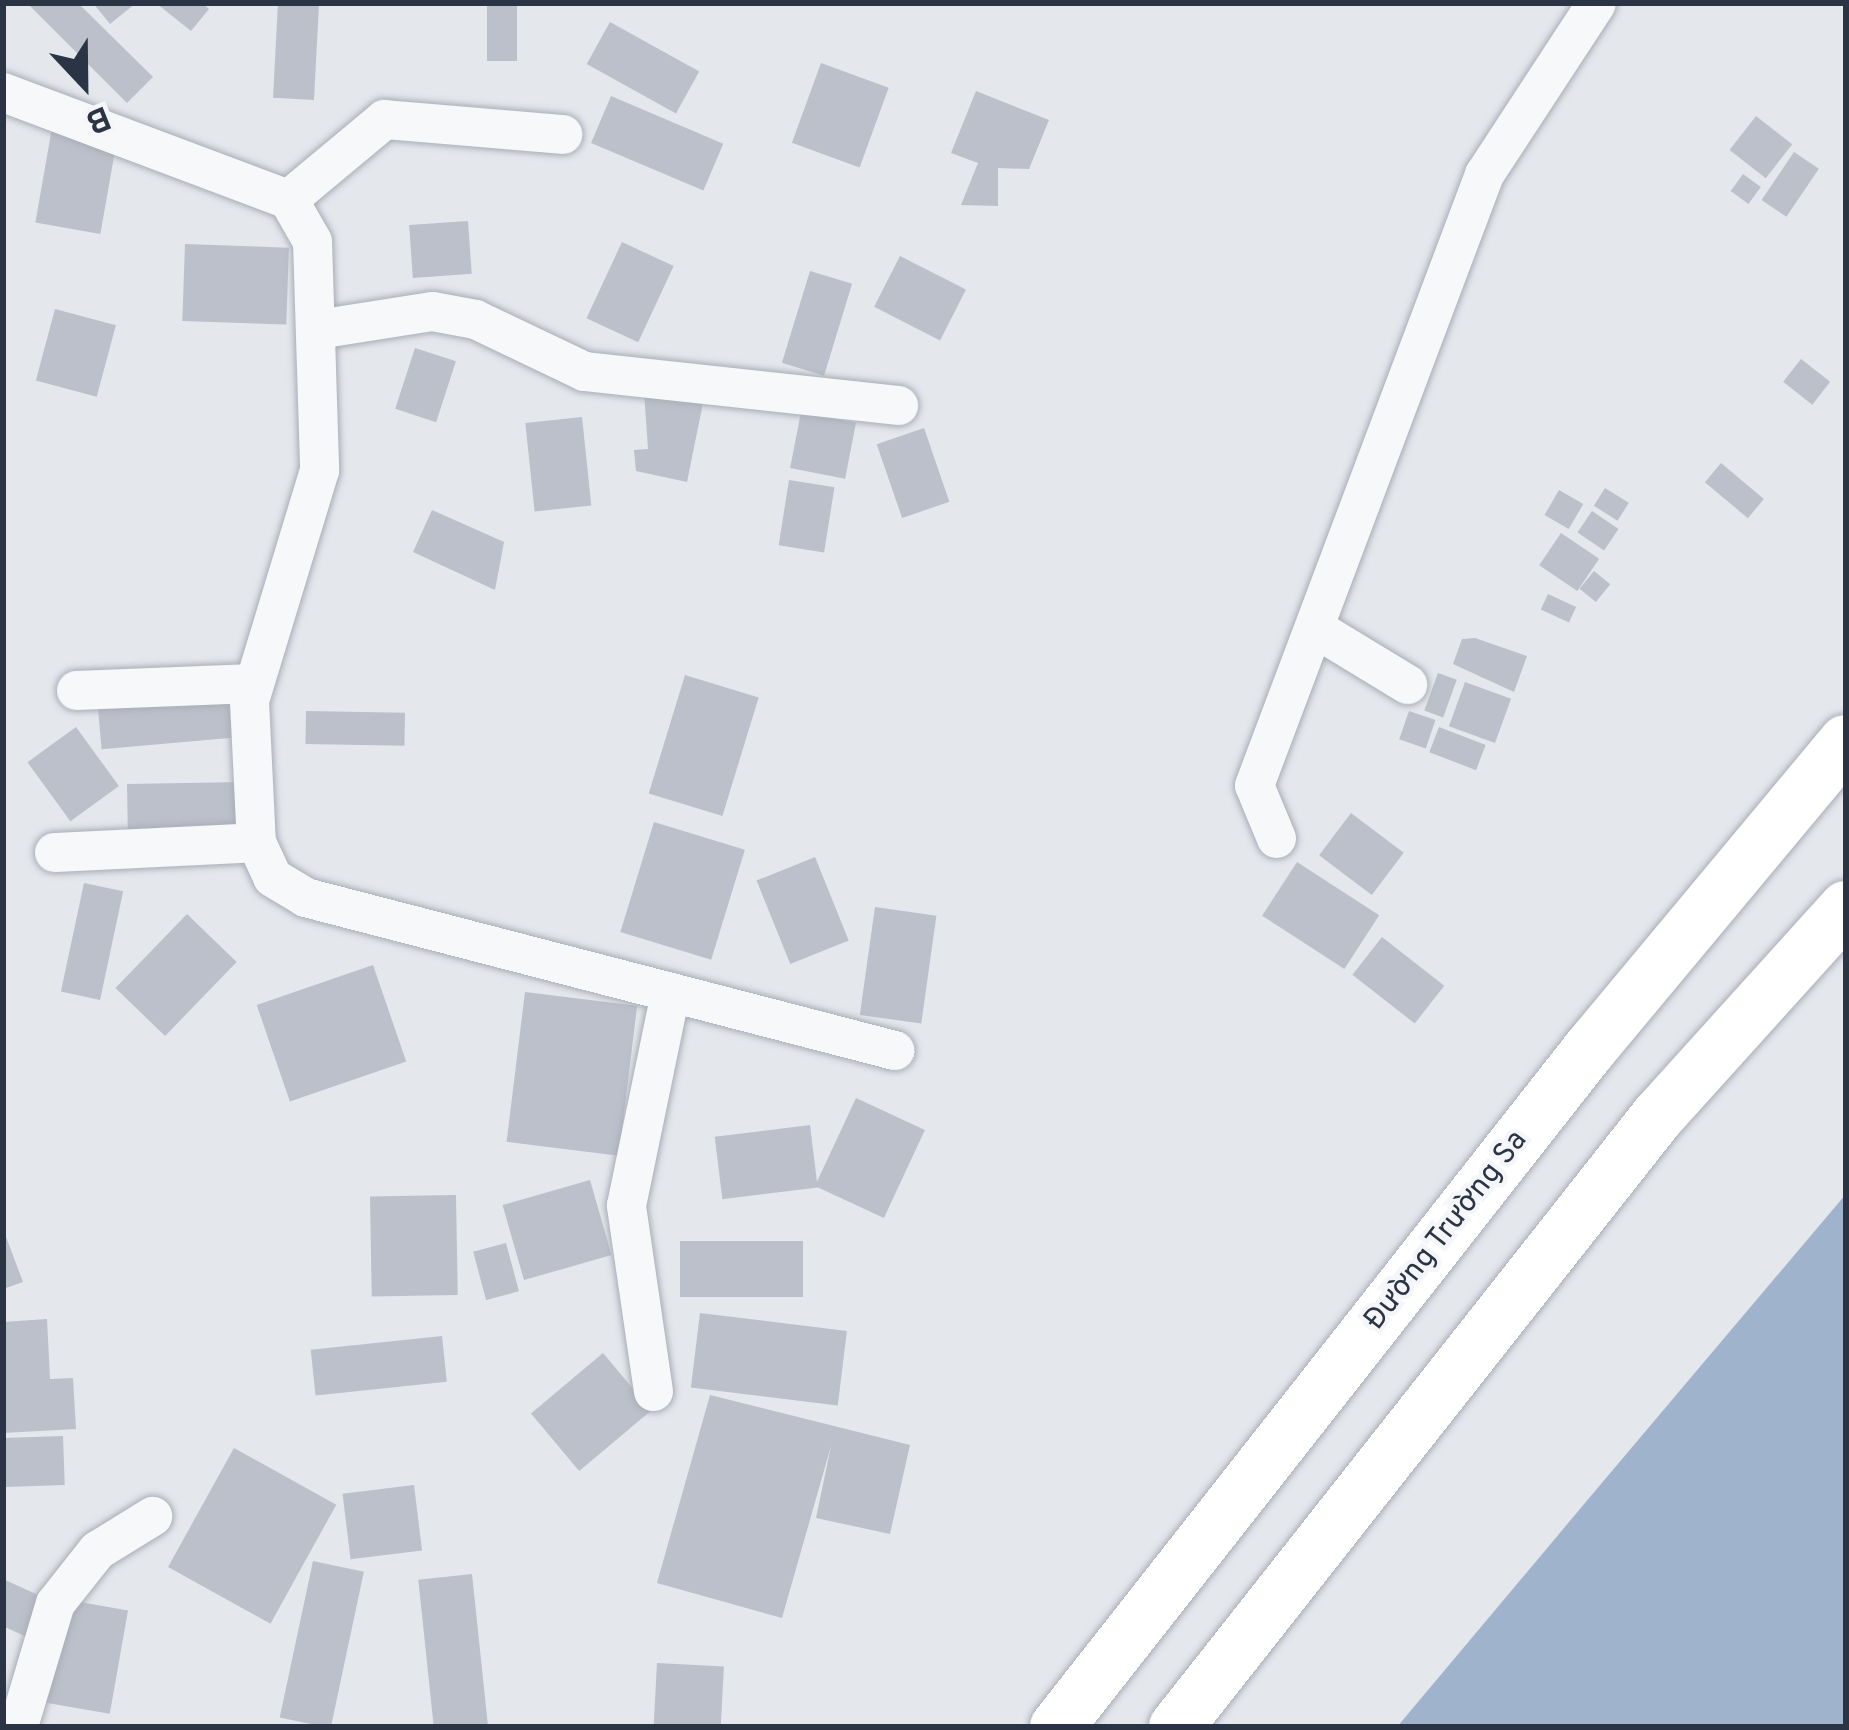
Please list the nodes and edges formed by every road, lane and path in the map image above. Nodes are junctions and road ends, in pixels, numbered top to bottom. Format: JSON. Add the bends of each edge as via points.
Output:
{"nodes":[{"id":1,"x":1596,"y":3,"type":"edge"},
{"id":2,"x":3,"y":92,"type":"edge"},
{"id":3,"x":562,"y":134,"type":"dead end"},
{"id":4,"x":288,"y":199,"type":"junction"},
{"id":5,"x":317,"y":329,"type":"junction"},
{"id":6,"x":898,"y":405,"type":"dead end"},
{"id":7,"x":1315,"y":628,"type":"junction"},
{"id":8,"x":252,"y":683,"type":"junction"},
{"id":9,"x":1407,"y":684,"type":"dead end"},
{"id":10,"x":76,"y":690,"type":"dead end"},
{"id":11,"x":1846,"y":742,"type":"edge"},
{"id":12,"x":1276,"y":838,"type":"dead end"},
{"id":13,"x":256,"y":842,"type":"junction"},
{"id":14,"x":54,"y":852,"type":"dead end"},
{"id":15,"x":1846,"y":908,"type":"edge"},
{"id":16,"x":669,"y":998,"type":"junction"},
{"id":17,"x":894,"y":1050,"type":"dead end"},
{"id":18,"x":653,"y":1391,"type":"dead end"},
{"id":19,"x":152,"y":1516,"type":"dead end"},
{"id":20,"x":3,"y":1724,"type":"edge"},
{"id":21,"x":17,"y":1726,"type":"edge"},
{"id":22,"x":28,"y":1727,"type":"edge"},
{"id":23,"x":1057,"y":1727,"type":"edge"},
{"id":24,"x":1176,"y":1727,"type":"edge"}],
"edges":[{"from":1,"to":7,"type":"street","via":[[1484,174]]},
{"from":2,"to":4,"type":"street"},
{"from":3,"to":4,"type":"street","via":[[384,119]]},
{"from":4,"to":5,"type":"street","via":[[311,241]]},
{"from":5,"to":6,"type":"street","via":[[432,311],[476,319],[584,371]]},
{"from":5,"to":8,"type":"street","via":[[319,470]]},
{"from":7,"to":9,"type":"street"},
{"from":7,"to":12,"type":"street","via":[[1254,785]]},
{"from":8,"to":10,"type":"street"},
{"from":8,"to":13,"type":"street"},
{"from":11,"to":23,"type":"main road","name":"Đường Trường Sa","via":[[1588,1050]]},
{"from":13,"to":14,"type":"street"},
{"from":13,"to":16,"type":"street","via":[[272,877],[305,897]]},
{"from":15,"to":24,"type":"main road","via":[[1657,1118]]},
{"from":16,"to":17,"type":"street"},
{"from":16,"to":18,"type":"street","via":[[626,1205]]},
{"from":19,"to":21,"type":"street","via":[[97,1550],[55,1603]]},
{"from":20,"to":21,"type":"street"},
{"from":21,"to":22,"type":"street"}]}
